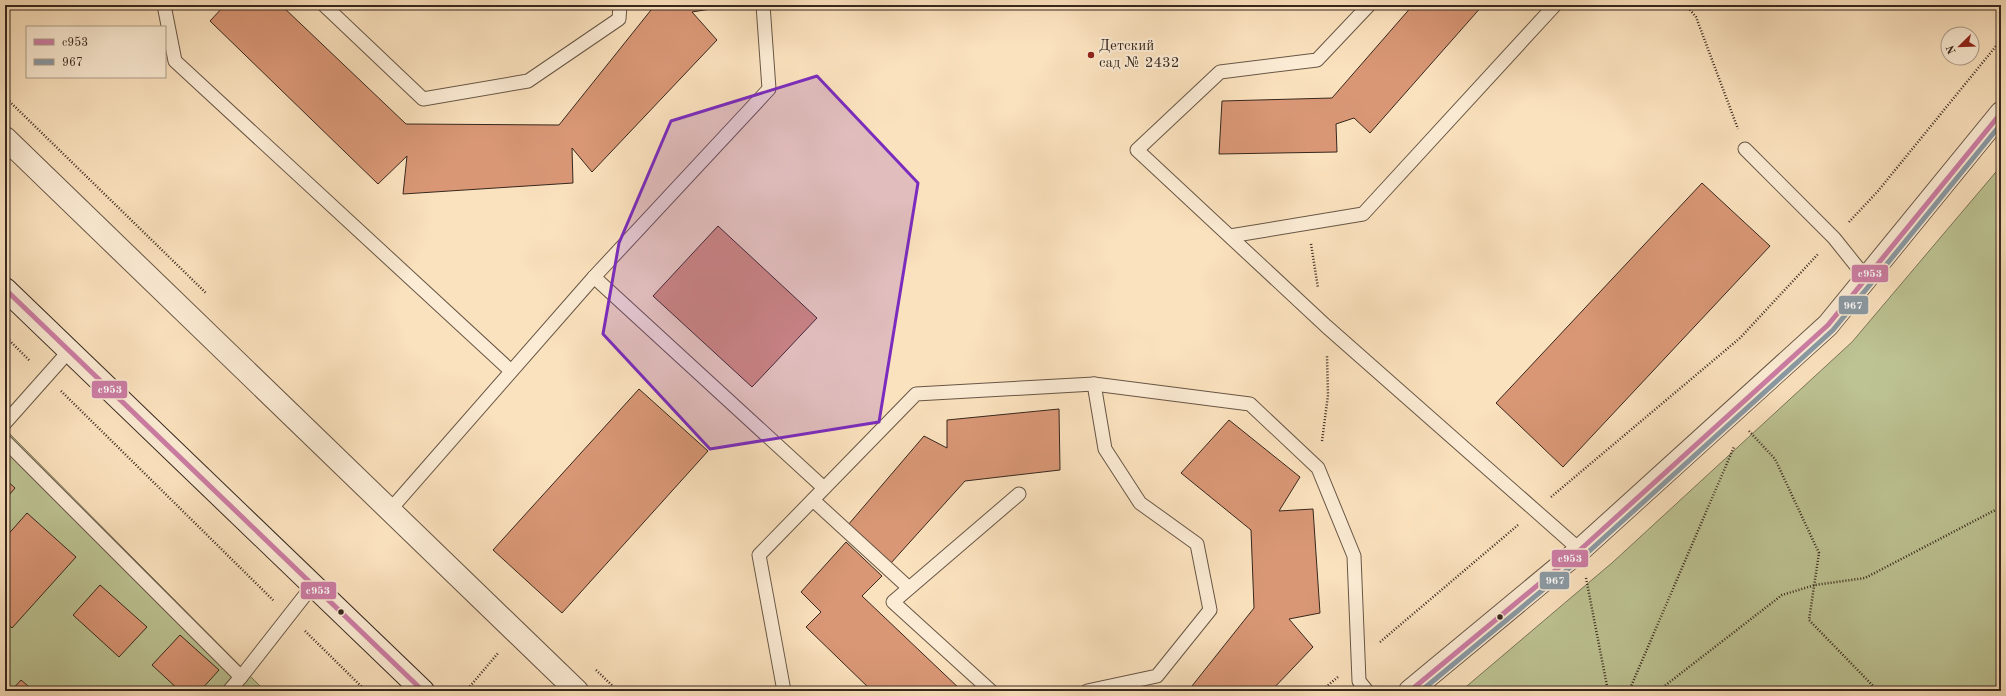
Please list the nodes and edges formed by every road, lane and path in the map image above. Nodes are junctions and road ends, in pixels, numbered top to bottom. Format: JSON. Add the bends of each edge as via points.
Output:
{"nodes":[{"id":1,"x":164,"y":5,"type":"edge"},
{"id":2,"x":324,"y":5,"type":"edge"},
{"id":3,"x":620,"y":5,"type":"edge"},
{"id":4,"x":763,"y":5,"type":"edge"},
{"id":5,"x":1369,"y":5,"type":"edge"},
{"id":6,"x":1555,"y":5,"type":"edge"},
{"id":7,"x":1686,"y":5,"type":"edge"},
{"id":8,"x":2001,"y":40,"type":"edge"},
{"id":9,"x":2001,"y":113,"type":"edge"},
{"id":10,"x":5,"y":138,"type":"edge"},
{"id":11,"x":1745,"y":149,"type":"joint"},
{"id":12,"x":1230,"y":236,"type":"junction"},
{"id":13,"x":1834,"y":238,"type":"junction"},
{"id":14,"x":594,"y":277,"type":"junction"},
{"id":15,"x":1866,"y":278,"type":"junction"},
{"id":16,"x":5,"y":289,"type":"edge"},
{"id":17,"x":5,"y":336,"type":"edge"},
{"id":18,"x":69,"y":351,"type":"junction"},
{"id":19,"x":511,"y":371,"type":"junction"},
{"id":20,"x":46,"y":377,"type":"junction"},
{"id":21,"x":1094,"y":384,"type":"junction"},
{"id":22,"x":5,"y":423,"type":"edge"},
{"id":23,"x":1748,"y":430,"type":"dead end"},
{"id":24,"x":5,"y":441,"type":"edge"},
{"id":25,"x":1734,"y":446,"type":"dead end"},
{"id":26,"x":824,"y":488,"type":"junction"},
{"id":27,"x":1019,"y":494,"type":"dead end"},
{"id":28,"x":813,"y":500,"type":"junction"},
{"id":29,"x":2001,"y":507,"type":"edge"},
{"id":30,"x":390,"y":510,"type":"junction"},
{"id":31,"x":1535,"y":510,"type":"junction"},
{"id":32,"x":1580,"y":550,"type":"junction"},
{"id":33,"x":313,"y":585,"type":"junction"},
{"id":34,"x":1815,"y":585,"type":"junction"},
{"id":35,"x":909,"y":588,"type":"junction"},
{"id":36,"x":289,"y":616,"type":"junction"},
{"id":37,"x":1358,"y":660,"type":"junction"},
{"id":38,"x":241,"y":677,"type":"junction"},
{"id":39,"x":229,"y":691,"type":"edge"},
{"id":40,"x":366,"y":691,"type":"edge"},
{"id":41,"x":423,"y":691,"type":"edge"},
{"id":42,"x":577,"y":691,"type":"edge"},
{"id":43,"x":784,"y":691,"type":"edge"},
{"id":44,"x":991,"y":691,"type":"edge"},
{"id":45,"x":1087,"y":691,"type":"edge"},
{"id":46,"x":1321,"y":691,"type":"edge"},
{"id":47,"x":1367,"y":691,"type":"edge"},
{"id":48,"x":1410,"y":691,"type":"edge"},
{"id":49,"x":1608,"y":691,"type":"edge"},
{"id":50,"x":1629,"y":691,"type":"edge"},
{"id":51,"x":1658,"y":691,"type":"edge"},
{"id":52,"x":1878,"y":691,"type":"edge"}],
"edges":[{"from":1,"to":19,"type":"lane","via":[[175,61]]},
{"from":2,"to":3,"type":"lane","via":[[423,99],[528,81],[619,19]]},
{"from":4,"to":14,"type":"lane","via":[[769,90]]},
{"from":5,"to":12,"type":"lane","via":[[1317,60],[1220,72],[1137,150]]},
{"from":6,"to":12,"type":"lane","via":[[1363,214]]},
{"from":7,"to":11,"type":"path","via":[[1696,17]]},
{"from":8,"to":13,"type":"path","via":[[1878,191]]},
{"from":9,"to":15,"type":"street"},
{"from":10,"to":30,"type":"street"},
{"from":11,"to":13,"type":"lane"},
{"from":12,"to":31,"type":"lane","via":[[1326,326]]},
{"from":13,"to":15,"type":"lane"},
{"from":13,"to":31,"type":"path","via":[[1740,338]]},
{"from":14,"to":19,"type":"lane"},
{"from":14,"to":26,"type":"lane"},
{"from":15,"to":32,"type":"street","via":[[1828,325]]},
{"from":16,"to":18,"type":"street"},
{"from":17,"to":20,"type":"path"},
{"from":18,"to":20,"type":"lane"},
{"from":18,"to":33,"type":"street"},
{"from":19,"to":30,"type":"lane"},
{"from":20,"to":22,"type":"lane"},
{"from":20,"to":36,"type":"path"},
{"from":21,"to":26,"type":"lane","via":[[916,394]]},
{"from":21,"to":37,"type":"lane","via":[[1250,404],[1318,468],[1354,556]]},
{"from":21,"to":45,"type":"lane","via":[[1105,449],[1140,502],[1196,544],[1210,610],[1157,676]]},
{"from":23,"to":34,"type":"path","via":[[1775,459],[1819,553]]},
{"from":24,"to":38,"type":"lane"},
{"from":25,"to":50,"type":"path"},
{"from":26,"to":28,"type":"lane"},
{"from":27,"to":35,"type":"lane"},
{"from":28,"to":35,"type":"lane"},
{"from":28,"to":43,"type":"lane","via":[[759,555]]},
{"from":29,"to":34,"type":"path","via":[[1865,578]]},
{"from":30,"to":42,"type":"street"},
{"from":31,"to":32,"type":"lane"},
{"from":31,"to":37,"type":"path"},
{"from":32,"to":48,"type":"street"},
{"from":32,"to":49,"type":"path"},
{"from":33,"to":36,"type":"lane"},
{"from":33,"to":41,"type":"street"},
{"from":34,"to":51,"type":"path","via":[[1782,595]]},
{"from":34,"to":52,"type":"path","via":[[1809,620]]},
{"from":35,"to":44,"type":"lane","via":[[893,602]]},
{"from":36,"to":38,"type":"lane"},
{"from":36,"to":40,"type":"path"},
{"from":37,"to":46,"type":"path"},
{"from":37,"to":47,"type":"lane","via":[[1359,681]]},
{"from":38,"to":39,"type":"lane"}]}
